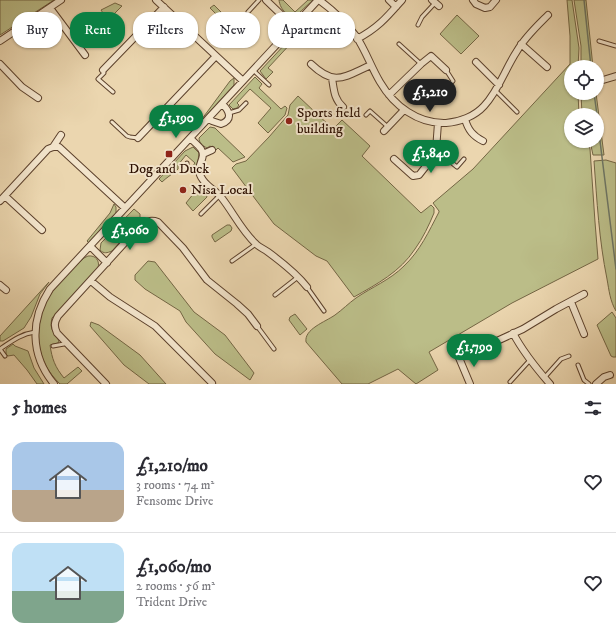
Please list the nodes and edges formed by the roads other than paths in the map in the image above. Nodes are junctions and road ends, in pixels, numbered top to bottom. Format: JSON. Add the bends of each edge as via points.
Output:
{"nodes":[{"id":1,"x":61,"y":0,"type":"edge"},
{"id":2,"x":156,"y":0,"type":"edge"},
{"id":3,"x":259,"y":0,"type":"edge"},
{"id":4,"x":267,"y":0,"type":"edge"},
{"id":5,"x":319,"y":0,"type":"edge"},
{"id":6,"x":389,"y":0,"type":"edge"},
{"id":7,"x":402,"y":0,"type":"edge"},
{"id":8,"x":472,"y":0,"type":"edge"},
{"id":9,"x":496,"y":0,"type":"edge"},
{"id":10,"x":435,"y":3,"type":"edge"},
{"id":11,"x":164,"y":7,"type":"junction"},
{"id":12,"x":396,"y":7,"type":"junction"},
{"id":13,"x":50,"y":8,"type":"junction"},
{"id":14,"x":248,"y":12,"type":"dead end"},
{"id":15,"x":279,"y":12,"type":"edge"},
{"id":16,"x":308,"y":12,"type":"edge"},
{"id":17,"x":548,"y":14,"type":"dead end"},
{"id":18,"x":418,"y":25,"type":"dead end"},
{"id":19,"x":357,"y":38,"type":"junction"},
{"id":20,"x":0,"y":41,"type":"edge"},
{"id":21,"x":599,"y":42,"type":"dead end"},
{"id":22,"x":399,"y":44,"type":"dead end"},
{"id":23,"x":521,"y":44,"type":"junction"},
{"id":24,"x":616,"y":46,"type":"edge"},
{"id":25,"x":274,"y":48,"type":"edge"},
{"id":26,"x":85,"y":55,"type":"dead end"},
{"id":27,"x":216,"y":56,"type":"junction"},
{"id":28,"x":476,"y":62,"type":"dead end"},
{"id":29,"x":0,"y":64,"type":"edge"},
{"id":30,"x":311,"y":64,"type":"dead end"},
{"id":31,"x":421,"y":64,"type":"junction"},
{"id":32,"x":371,"y":65,"type":"junction"},
{"id":33,"x":547,"y":67,"type":"dead end"},
{"id":34,"x":103,"y":70,"type":"joint"},
{"id":35,"x":253,"y":70,"type":"junction"},
{"id":36,"x":446,"y":70,"type":"joint"},
{"id":37,"x":616,"y":76,"type":"edge"},
{"id":38,"x":332,"y":78,"type":"junction"},
{"id":39,"x":604,"y":80,"type":"edge"},
{"id":40,"x":244,"y":81,"type":"junction"},
{"id":41,"x":269,"y":85,"type":"dead end"},
{"id":42,"x":499,"y":85,"type":"junction"},
{"id":43,"x":446,"y":88,"type":"dead end"},
{"id":44,"x":496,"y":91,"type":"junction"},
{"id":45,"x":113,"y":92,"type":"dead end"},
{"id":46,"x":389,"y":95,"type":"junction"},
{"id":47,"x":38,"y":98,"type":"dead end"},
{"id":48,"x":246,"y":103,"type":"dead end"},
{"id":49,"x":222,"y":104,"type":"junction"},
{"id":50,"x":343,"y":107,"type":"dead end"},
{"id":51,"x":404,"y":110,"type":"junction"},
{"id":52,"x":517,"y":112,"type":"dead end"},
{"id":53,"x":229,"y":113,"type":"junction"},
{"id":54,"x":366,"y":115,"type":"dead end"},
{"id":55,"x":208,"y":118,"type":"junction"},
{"id":56,"x":465,"y":119,"type":"junction"},
{"id":57,"x":112,"y":122,"type":"dead end"},
{"id":58,"x":438,"y":123,"type":"junction"},
{"id":59,"x":386,"y":129,"type":"joint"},
{"id":60,"x":61,"y":135,"type":"dead end"},
{"id":61,"x":138,"y":138,"type":"joint"},
{"id":62,"x":190,"y":138,"type":"junction"},
{"id":63,"x":482,"y":141,"type":"dead end"},
{"id":64,"x":53,"y":147,"type":"junction"},
{"id":65,"x":212,"y":150,"type":"dead end"},
{"id":66,"x":436,"y":150,"type":"junction"},
{"id":67,"x":203,"y":154,"type":"junction"},
{"id":68,"x":394,"y":159,"type":"dead end"},
{"id":69,"x":464,"y":159,"type":"dead end"},
{"id":70,"x":187,"y":163,"type":"dead end"},
{"id":71,"x":199,"y":171,"type":"junction"},
{"id":72,"x":220,"y":195,"type":"junction"},
{"id":73,"x":5,"y":196,"type":"junction"},
{"id":74,"x":0,"y":201,"type":"edge"},
{"id":75,"x":125,"y":208,"type":"junction"},
{"id":76,"x":201,"y":214,"type":"dead end"},
{"id":77,"x":42,"y":230,"type":"dead end"},
{"id":78,"x":256,"y":244,"type":"junction"},
{"id":79,"x":90,"y":246,"type":"junction"},
{"id":80,"x":232,"y":261,"type":"dead end"},
{"id":81,"x":107,"y":263,"type":"junction"},
{"id":82,"x":299,"y":277,"type":"junction"},
{"id":83,"x":91,"y":281,"type":"junction"},
{"id":84,"x":0,"y":285,"type":"edge"},
{"id":85,"x":307,"y":287,"type":"joint"},
{"id":86,"x":6,"y":290,"type":"dead end"},
{"id":87,"x":275,"y":294,"type":"dead end"},
{"id":88,"x":584,"y":294,"type":"dead end"},
{"id":89,"x":571,"y":302,"type":"junction"},
{"id":90,"x":324,"y":311,"type":"dead end"},
{"id":91,"x":257,"y":326,"type":"joint"},
{"id":92,"x":35,"y":332,"type":"junction"},
{"id":93,"x":513,"y":333,"type":"junction"},
{"id":94,"x":584,"y":334,"type":"dead end"},
{"id":95,"x":66,"y":341,"type":"junction"},
{"id":96,"x":53,"y":346,"type":"dead end"},
{"id":97,"x":274,"y":349,"type":"dead end"},
{"id":98,"x":5,"y":356,"type":"dead end"},
{"id":99,"x":569,"y":356,"type":"dead end"},
{"id":100,"x":530,"y":360,"type":"junction"},
{"id":101,"x":578,"y":365,"type":"dead end"},
{"id":102,"x":610,"y":375,"type":"dead end"},
{"id":103,"x":544,"y":378,"type":"junction"},
{"id":104,"x":510,"y":382,"type":"dead end"},
{"id":105,"x":54,"y":384,"type":"edge"},
{"id":106,"x":106,"y":384,"type":"edge"},
{"id":107,"x":212,"y":384,"type":"edge"},
{"id":108,"x":470,"y":384,"type":"edge"},
{"id":109,"x":550,"y":384,"type":"edge"},
{"id":110,"x":589,"y":384,"type":"edge"},
{"id":111,"x":596,"y":384,"type":"edge"}],
"edges":[{"from":1,"to":13,"type":"street"},
{"from":2,"to":11,"type":"street"},
{"from":3,"to":14,"type":"lane"},
{"from":4,"to":15,"type":"street"},
{"from":5,"to":16,"type":"street"},
{"from":5,"to":19,"type":"street","via":[[347,25]]},
{"from":6,"to":12,"type":"street"},
{"from":7,"to":12,"type":"street"},
{"from":8,"to":9,"type":"street","via":[[485,8],[490,7]]},
{"from":10,"to":18,"type":"lane"},
{"from":11,"to":27,"type":"street"},
{"from":11,"to":34,"type":"street"},
{"from":12,"to":19,"type":"street","via":[[372,31]]},
{"from":13,"to":20,"type":"street"},
{"from":13,"to":26,"type":"street"},
{"from":17,"to":23,"type":"street"},
{"from":19,"to":32,"type":"street"},
{"from":21,"to":24,"type":"lane"},
{"from":22,"to":31,"type":"lane"},
{"from":23,"to":33,"type":"street"},
{"from":23,"to":42,"type":"street"},
{"from":25,"to":35,"type":"street"},
{"from":27,"to":40,"type":"street"},
{"from":27,"to":61,"type":"street"},
{"from":28,"to":42,"type":"street"},
{"from":29,"to":47,"type":"street","via":[[22,87]]},
{"from":30,"to":38,"type":"street","via":[[321,74]]},
{"from":31,"to":36,"type":"street","via":[[431,56]]},
{"from":31,"to":46,"type":"street"},
{"from":32,"to":38,"type":"street","via":[[345,77]]},
{"from":32,"to":46,"type":"street"},
{"from":34,"to":45,"type":"lane","via":[[104,73],[98,79]]},
{"from":35,"to":40,"type":"street"},
{"from":35,"to":41,"type":"lane"},
{"from":36,"to":43,"type":"lane","via":[[453,81]]},
{"from":37,"to":39,"type":"street"},
{"from":38,"to":50,"type":"street","via":[[334,96]]},
{"from":40,"to":49,"type":"street"},
{"from":42,"to":44,"type":"street"},
{"from":44,"to":52,"type":"lane"},
{"from":44,"to":56,"type":"street","via":[[484,106]]},
{"from":46,"to":51,"type":"street"},
{"from":48,"to":53,"type":"lane","via":[[239,110]]},
{"from":49,"to":53,"type":"street"},
{"from":49,"to":55,"type":"street"},
{"from":51,"to":58,"type":"street"},
{"from":51,"to":59,"type":"street"},
{"from":53,"to":55,"type":"street","via":[[228,120],[221,124]]},
{"from":54,"to":59,"type":"lane","via":[[370,111]]},
{"from":55,"to":62,"type":"street"},
{"from":56,"to":58,"type":"street","via":[[452,123]]},
{"from":56,"to":63,"type":"street","via":[[474,136]]},
{"from":57,"to":61,"type":"lane","via":[[130,137]]},
{"from":58,"to":66,"type":"street"},
{"from":60,"to":64,"type":"street"},
{"from":62,"to":67,"type":"street"},
{"from":62,"to":75,"type":"street"},
{"from":64,"to":73,"type":"street","via":[[48,149]]},
{"from":64,"to":75,"type":"street","via":[[59,147]]},
{"from":65,"to":67,"type":"street"},
{"from":66,"to":68,"type":"street","via":[[417,176],[413,176]]},
{"from":66,"to":69,"type":"lane","via":[[457,167]]},
{"from":67,"to":71,"type":"street"},
{"from":70,"to":71,"type":"lane","via":[[189,168]]},
{"from":71,"to":72,"type":"street","via":[[202,179]]},
{"from":72,"to":76,"type":"lane"},
{"from":72,"to":78,"type":"street","via":[[238,223]]},
{"from":73,"to":74,"type":"street"},
{"from":73,"to":77,"type":"street"},
{"from":75,"to":79,"type":"street"},
{"from":78,"to":80,"type":"lane"},
{"from":78,"to":82,"type":"street"},
{"from":79,"to":81,"type":"street"},
{"from":79,"to":92,"type":"street","via":[[47,294],[39,311]]},
{"from":81,"to":83,"type":"street"},
{"from":81,"to":91,"type":"street","via":[[144,223],[158,222],[183,248],[207,280],[248,314]]},
{"from":82,"to":85,"type":"street"},
{"from":82,"to":87,"type":"lane"},
{"from":83,"to":95,"type":"street","via":[[55,322],[57,333]]},
{"from":83,"to":107,"type":"street","via":[[110,297],[156,326]]},
{"from":84,"to":86,"type":"street"},
{"from":85,"to":90,"type":"lane"},
{"from":88,"to":89,"type":"street"},
{"from":89,"to":93,"type":"street"},
{"from":89,"to":94,"type":"street"},
{"from":91,"to":97,"type":"lane"},
{"from":92,"to":98,"type":"lane","via":[[19,336],[0,349]]},
{"from":92,"to":105,"type":"street","via":[[41,364]]},
{"from":93,"to":100,"type":"street"},
{"from":93,"to":108,"type":"street","via":[[458,355]]},
{"from":95,"to":96,"type":"lane","via":[[64,344]]},
{"from":95,"to":106,"type":"street"},
{"from":99,"to":103,"type":"lane","via":[[561,359]]},
{"from":100,"to":103,"type":"street"},
{"from":100,"to":104,"type":"lane"},
{"from":101,"to":110,"type":"lane","via":[[584,380]]},
{"from":102,"to":111,"type":"street"},
{"from":103,"to":109,"type":"street"}]}
